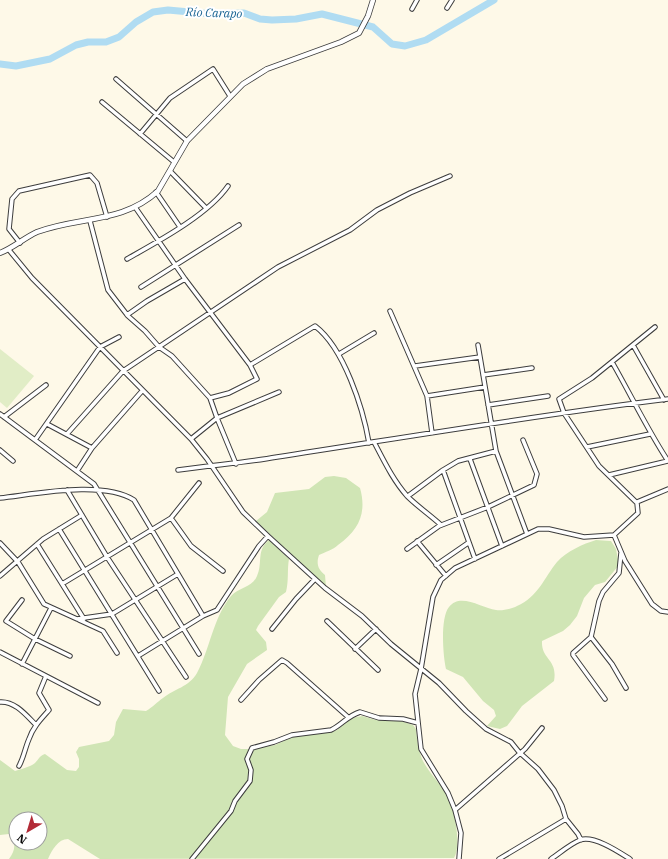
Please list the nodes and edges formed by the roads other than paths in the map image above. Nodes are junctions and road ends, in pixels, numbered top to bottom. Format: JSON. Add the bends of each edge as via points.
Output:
{"nodes":[{"id":1,"x":373,"y":0,"type":"edge"},
{"id":2,"x":417,"y":0,"type":"edge"},
{"id":3,"x":452,"y":0,"type":"edge"},
{"id":4,"x":447,"y":8,"type":"dead end"},
{"id":5,"x":412,"y":9,"type":"dead end"},
{"id":6,"x":116,"y":79,"type":"dead end"},
{"id":7,"x":230,"y":96,"type":"junction"},
{"id":8,"x":102,"y":102,"type":"dead end"},
{"id":9,"x":156,"y":114,"type":"junction"},
{"id":10,"x":140,"y":134,"type":"junction"},
{"id":11,"x":187,"y":141,"type":"junction"},
{"id":12,"x":174,"y":162,"type":"junction"},
{"id":13,"x":170,"y":171,"type":"junction"},
{"id":14,"x":450,"y":176,"type":"dead end"},
{"id":15,"x":228,"y":186,"type":"dead end"},
{"id":16,"x":156,"y":192,"type":"junction"},
{"id":17,"x":135,"y":207,"type":"junction"},
{"id":18,"x":206,"y":208,"type":"junction"},
{"id":19,"x":107,"y":218,"type":"junction"},
{"id":20,"x":90,"y":221,"type":"junction"},
{"id":21,"x":239,"y":225,"type":"dead end"},
{"id":22,"x":180,"y":227,"type":"junction"},
{"id":23,"x":158,"y":241,"type":"junction"},
{"id":24,"x":20,"y":242,"type":"junction"},
{"id":25,"x":9,"y":250,"type":"junction"},
{"id":26,"x":0,"y":253,"type":"edge"},
{"id":27,"x":127,"y":259,"type":"dead end"},
{"id":28,"x":176,"y":266,"type":"junction"},
{"id":29,"x":185,"y":279,"type":"junction"},
{"id":30,"x":142,"y":287,"type":"dead end"},
{"id":31,"x":390,"y":311,"type":"dead end"},
{"id":32,"x":211,"y":312,"type":"junction"},
{"id":33,"x":127,"y":315,"type":"junction"},
{"id":34,"x":655,"y":327,"type":"dead end"},
{"id":35,"x":374,"y":334,"type":"dead end"},
{"id":36,"x":119,"y":338,"type":"dead end"},
{"id":37,"x":478,"y":345,"type":"dead end"},
{"id":38,"x":633,"y":345,"type":"junction"},
{"id":39,"x":100,"y":347,"type":"junction"},
{"id":40,"x":160,"y":347,"type":"junction"},
{"id":41,"x":339,"y":354,"type":"junction"},
{"id":42,"x":480,"y":357,"type":"junction"},
{"id":43,"x":612,"y":362,"type":"junction"},
{"id":44,"x":250,"y":365,"type":"junction"},
{"id":45,"x":415,"y":366,"type":"junction"},
{"id":46,"x":532,"y":368,"type":"dead end"},
{"id":47,"x":123,"y":371,"type":"junction"},
{"id":48,"x":483,"y":375,"type":"junction"},
{"id":49,"x":46,"y":385,"type":"dead end"},
{"id":50,"x":485,"y":387,"type":"junction"},
{"id":51,"x":142,"y":391,"type":"junction"},
{"id":52,"x":279,"y":392,"type":"dead end"},
{"id":53,"x":427,"y":396,"type":"junction"},
{"id":54,"x":548,"y":396,"type":"dead end"},
{"id":55,"x":210,"y":398,"type":"junction"},
{"id":56,"x":666,"y":399,"type":"edge"},
{"id":57,"x":636,"y":403,"type":"junction"},
{"id":58,"x":488,"y":405,"type":"junction"},
{"id":59,"x":564,"y":413,"type":"junction"},
{"id":60,"x":0,"y":414,"type":"edge"},
{"id":61,"x":4,"y":416,"type":"junction"},
{"id":62,"x":217,"y":418,"type":"junction"},
{"id":63,"x":47,"y":424,"type":"junction"},
{"id":64,"x":491,"y":424,"type":"junction"},
{"id":65,"x":432,"y":433,"type":"junction"},
{"id":66,"x":67,"y":434,"type":"junction"},
{"id":67,"x":650,"y":434,"type":"junction"},
{"id":68,"x":191,"y":439,"type":"junction"},
{"id":69,"x":35,"y":440,"type":"junction"},
{"id":70,"x":523,"y":440,"type":"dead end"},
{"id":71,"x":374,"y":442,"type":"junction"},
{"id":72,"x":369,"y":443,"type":"junction"},
{"id":73,"x":587,"y":447,"type":"junction"},
{"id":74,"x":92,"y":448,"type":"junction"},
{"id":75,"x":0,"y":450,"type":"edge"},
{"id":76,"x":496,"y":451,"type":"junction"},
{"id":77,"x":470,"y":458,"type":"junction"},
{"id":78,"x":13,"y":461,"type":"dead end"},
{"id":79,"x":668,"y":461,"type":"edge"},
{"id":80,"x":236,"y":464,"type":"junction"},
{"id":81,"x":210,"y":465,"type":"junction"},
{"id":82,"x":178,"y":470,"type":"dead end"},
{"id":83,"x":442,"y":470,"type":"junction"},
{"id":84,"x":77,"y":471,"type":"junction"},
{"id":85,"x":609,"y":475,"type":"junction"},
{"id":86,"x":199,"y":482,"type":"dead end"},
{"id":87,"x":668,"y":489,"type":"edge"},
{"id":88,"x":67,"y":490,"type":"junction"},
{"id":89,"x":98,"y":490,"type":"junction"},
{"id":90,"x":408,"y":496,"type":"junction"},
{"id":91,"x":512,"y":497,"type":"junction"},
{"id":92,"x":0,"y":498,"type":"edge"},
{"id":93,"x":637,"y":502,"type":"junction"},
{"id":94,"x":488,"y":507,"type":"junction"},
{"id":95,"x":82,"y":515,"type":"junction"},
{"id":96,"x":171,"y":518,"type":"junction"},
{"id":97,"x":460,"y":519,"type":"junction"},
{"id":98,"x":441,"y":525,"type":"junction"},
{"id":99,"x":60,"y":529,"type":"junction"},
{"id":100,"x":151,"y":530,"type":"junction"},
{"id":101,"x":527,"y":534,"type":"junction"},
{"id":102,"x":614,"y":535,"type":"junction"},
{"id":103,"x":268,"y":536,"type":"junction"},
{"id":104,"x":417,"y":541,"type":"junction"},
{"id":105,"x":0,"y":543,"type":"edge"},
{"id":106,"x":130,"y":543,"type":"junction"},
{"id":107,"x":37,"y":544,"type":"junction"},
{"id":108,"x":468,"y":544,"type":"junction"},
{"id":109,"x":502,"y":546,"type":"junction"},
{"id":110,"x":407,"y":548,"type":"dead end"},
{"id":111,"x":620,"y":554,"type":"junction"},
{"id":112,"x":107,"y":557,"type":"junction"},
{"id":113,"x":475,"y":559,"type":"junction"},
{"id":114,"x":18,"y":562,"type":"junction"},
{"id":115,"x":436,"y":565,"type":"junction"},
{"id":116,"x":85,"y":570,"type":"junction"},
{"id":117,"x":223,"y":571,"type":"dead end"},
{"id":118,"x":178,"y":574,"type":"junction"},
{"id":119,"x":0,"y":576,"type":"edge"},
{"id":120,"x":446,"y":576,"type":"junction"},
{"id":121,"x":315,"y":579,"type":"junction"},
{"id":122,"x":62,"y":584,"type":"junction"},
{"id":123,"x":157,"y":587,"type":"junction"},
{"id":124,"x":22,"y":600,"type":"dead end"},
{"id":125,"x":135,"y":601,"type":"junction"},
{"id":126,"x":51,"y":608,"type":"junction"},
{"id":127,"x":668,"y":612,"type":"edge"},
{"id":128,"x":112,"y":614,"type":"junction"},
{"id":129,"x":203,"y":616,"type":"junction"},
{"id":130,"x":77,"y":619,"type":"junction"},
{"id":131,"x":84,"y":619,"type":"junction"},
{"id":132,"x":326,"y":621,"type":"dead end"},
{"id":133,"x":183,"y":628,"type":"junction"},
{"id":134,"x":272,"y":629,"type":"dead end"},
{"id":135,"x":376,"y":629,"type":"junction"},
{"id":136,"x":591,"y":637,"type":"junction"},
{"id":137,"x":35,"y":639,"type":"junction"},
{"id":138,"x":161,"y":642,"type":"junction"},
{"id":139,"x":355,"y":649,"type":"junction"},
{"id":140,"x":0,"y":652,"type":"edge"},
{"id":141,"x":117,"y":654,"type":"dead end"},
{"id":142,"x":199,"y":654,"type":"dead end"},
{"id":143,"x":70,"y":656,"type":"dead end"},
{"id":144,"x":138,"y":656,"type":"junction"},
{"id":145,"x":22,"y":664,"type":"junction"},
{"id":146,"x":421,"y":669,"type":"junction"},
{"id":147,"x":378,"y":670,"type":"dead end"},
{"id":148,"x":46,"y":676,"type":"junction"},
{"id":149,"x":186,"y":678,"type":"dead end"},
{"id":150,"x":626,"y":688,"type":"dead end"},
{"id":151,"x":159,"y":691,"type":"dead end"},
{"id":152,"x":605,"y":699,"type":"dead end"},
{"id":153,"x":241,"y":700,"type":"dead end"},
{"id":154,"x":0,"y":702,"type":"edge"},
{"id":155,"x":98,"y":702,"type":"dead end"},
{"id":156,"x":348,"y":717,"type":"junction"},
{"id":157,"x":418,"y":723,"type":"junction"},
{"id":158,"x":36,"y":725,"type":"junction"},
{"id":159,"x":542,"y":728,"type":"dead end"},
{"id":160,"x":519,"y":752,"type":"junction"},
{"id":161,"x":19,"y":766,"type":"dead end"},
{"id":162,"x":455,"y":810,"type":"junction"},
{"id":163,"x":566,"y":819,"type":"junction"},
{"id":164,"x":581,"y":840,"type":"junction"},
{"id":165,"x":192,"y":859,"type":"edge"},
{"id":166,"x":459,"y":859,"type":"edge"},
{"id":167,"x":499,"y":859,"type":"edge"},
{"id":168,"x":551,"y":859,"type":"edge"},
{"id":169,"x":630,"y":859,"type":"edge"}],
"edges":[{"from":1,"to":7,"type":"street","via":[[359,33],[267,68]]},
{"from":2,"to":5,"type":"street"},
{"from":3,"to":4,"type":"street"},
{"from":6,"to":9,"type":"street"},
{"from":7,"to":9,"type":"street","via":[[213,69],[170,98]]},
{"from":7,"to":11,"type":"street"},
{"from":8,"to":10,"type":"street"},
{"from":9,"to":10,"type":"street"},
{"from":9,"to":11,"type":"street"},
{"from":10,"to":12,"type":"street"},
{"from":11,"to":12,"type":"street"},
{"from":12,"to":13,"type":"street"},
{"from":13,"to":16,"type":"street"},
{"from":13,"to":18,"type":"street"},
{"from":14,"to":32,"type":"street","via":[[377,210],[350,230],[278,267]]},
{"from":15,"to":18,"type":"street"},
{"from":16,"to":17,"type":"street"},
{"from":16,"to":22,"type":"street"},
{"from":17,"to":19,"type":"street"},
{"from":17,"to":23,"type":"street"},
{"from":18,"to":22,"type":"street"},
{"from":19,"to":20,"type":"street"},
{"from":19,"to":24,"type":"street","via":[[97,183],[90,175],[19,191],[12,199],[9,229]]},
{"from":20,"to":24,"type":"street","via":[[37,232]]},
{"from":20,"to":33,"type":"street","via":[[108,290]]},
{"from":21,"to":28,"type":"street"},
{"from":22,"to":23,"type":"street"},
{"from":23,"to":27,"type":"street"},
{"from":23,"to":28,"type":"street"},
{"from":24,"to":25,"type":"street"},
{"from":25,"to":26,"type":"street"},
{"from":25,"to":39,"type":"street","via":[[32,278]]},
{"from":28,"to":29,"type":"street"},
{"from":28,"to":30,"type":"street"},
{"from":29,"to":32,"type":"street"},
{"from":29,"to":33,"type":"street"},
{"from":31,"to":45,"type":"street"},
{"from":32,"to":40,"type":"street"},
{"from":32,"to":44,"type":"street"},
{"from":33,"to":40,"type":"street"},
{"from":34,"to":38,"type":"street"},
{"from":35,"to":41,"type":"street"},
{"from":36,"to":39,"type":"street"},
{"from":37,"to":42,"type":"street"},
{"from":38,"to":43,"type":"street"},
{"from":38,"to":56,"type":"street"},
{"from":39,"to":47,"type":"street"},
{"from":39,"to":63,"type":"street"},
{"from":40,"to":47,"type":"street"},
{"from":40,"to":55,"type":"street","via":[[172,356]]},
{"from":41,"to":44,"type":"street","via":[[323,332],[315,326]]},
{"from":41,"to":72,"type":"street","via":[[366,423]]},
{"from":42,"to":45,"type":"street"},
{"from":42,"to":48,"type":"street"},
{"from":43,"to":57,"type":"street"},
{"from":43,"to":59,"type":"street","via":[[559,399]]},
{"from":44,"to":55,"type":"street","via":[[257,379],[229,393]]},
{"from":45,"to":53,"type":"street"},
{"from":46,"to":48,"type":"street"},
{"from":47,"to":51,"type":"street"},
{"from":47,"to":66,"type":"street"},
{"from":48,"to":50,"type":"street"},
{"from":49,"to":61,"type":"street"},
{"from":50,"to":53,"type":"street"},
{"from":50,"to":58,"type":"street"},
{"from":51,"to":68,"type":"street"},
{"from":51,"to":74,"type":"street"},
{"from":52,"to":62,"type":"street"},
{"from":53,"to":65,"type":"street"},
{"from":54,"to":58,"type":"street"},
{"from":55,"to":62,"type":"street"},
{"from":56,"to":57,"type":"street"},
{"from":57,"to":59,"type":"street"},
{"from":57,"to":67,"type":"street"},
{"from":58,"to":64,"type":"street"},
{"from":59,"to":64,"type":"street"},
{"from":59,"to":73,"type":"street"},
{"from":60,"to":61,"type":"street"},
{"from":61,"to":69,"type":"street"},
{"from":62,"to":68,"type":"street"},
{"from":62,"to":80,"type":"street"},
{"from":63,"to":66,"type":"street"},
{"from":63,"to":69,"type":"street"},
{"from":64,"to":65,"type":"street"},
{"from":64,"to":76,"type":"street"},
{"from":65,"to":71,"type":"street"},
{"from":66,"to":74,"type":"street"},
{"from":67,"to":73,"type":"street"},
{"from":67,"to":79,"type":"street"},
{"from":68,"to":81,"type":"street"},
{"from":69,"to":84,"type":"street"},
{"from":70,"to":91,"type":"street","via":[[537,474],[534,485]]},
{"from":71,"to":72,"type":"street"},
{"from":71,"to":90,"type":"street","via":[[389,471]]},
{"from":72,"to":80,"type":"street"},
{"from":73,"to":85,"type":"street","via":[[599,466]]},
{"from":74,"to":84,"type":"street"},
{"from":75,"to":78,"type":"street"},
{"from":76,"to":77,"type":"street"},
{"from":76,"to":91,"type":"street"},
{"from":77,"to":83,"type":"street"},
{"from":77,"to":94,"type":"street"},
{"from":79,"to":85,"type":"street"},
{"from":80,"to":81,"type":"street"},
{"from":81,"to":82,"type":"street"},
{"from":81,"to":103,"type":"street","via":[[243,512]]},
{"from":83,"to":90,"type":"street"},
{"from":83,"to":97,"type":"street"},
{"from":84,"to":89,"type":"street"},
{"from":85,"to":93,"type":"street"},
{"from":86,"to":96,"type":"street"},
{"from":87,"to":93,"type":"street"},
{"from":88,"to":89,"type":"street"},
{"from":88,"to":92,"type":"street"},
{"from":88,"to":95,"type":"street"},
{"from":89,"to":100,"type":"street","via":[[117,492],[134,500]]},
{"from":89,"to":106,"type":"street"},
{"from":90,"to":98,"type":"street"},
{"from":91,"to":94,"type":"street"},
{"from":91,"to":101,"type":"street"},
{"from":93,"to":102,"type":"street","via":[[638,513]]},
{"from":94,"to":97,"type":"street"},
{"from":94,"to":109,"type":"street"},
{"from":95,"to":99,"type":"street"},
{"from":95,"to":112,"type":"street"},
{"from":96,"to":100,"type":"street"},
{"from":96,"to":117,"type":"street","via":[[191,546]]},
{"from":97,"to":98,"type":"street"},
{"from":97,"to":108,"type":"street"},
{"from":98,"to":104,"type":"street"},
{"from":99,"to":107,"type":"street"},
{"from":99,"to":116,"type":"street"},
{"from":100,"to":106,"type":"street"},
{"from":100,"to":118,"type":"street"},
{"from":101,"to":102,"type":"street","via":[[544,529],[576,536]]},
{"from":101,"to":109,"type":"street"},
{"from":102,"to":111,"type":"street"},
{"from":103,"to":121,"type":"street"},
{"from":103,"to":129,"type":"street","via":[[217,610]]},
{"from":104,"to":110,"type":"street"},
{"from":104,"to":115,"type":"street"},
{"from":105,"to":114,"type":"street"},
{"from":106,"to":112,"type":"street"},
{"from":106,"to":123,"type":"street"},
{"from":107,"to":114,"type":"street"},
{"from":107,"to":122,"type":"street"},
{"from":108,"to":113,"type":"street"},
{"from":108,"to":115,"type":"street"},
{"from":109,"to":113,"type":"street"},
{"from":111,"to":127,"type":"street","via":[[652,604],[661,611]]},
{"from":111,"to":136,"type":"street","via":[[619,573],[603,592]]},
{"from":112,"to":116,"type":"street"},
{"from":112,"to":125,"type":"street"},
{"from":113,"to":120,"type":"street","via":[[455,568]]},
{"from":114,"to":119,"type":"street"},
{"from":114,"to":126,"type":"street","via":[[44,604]]},
{"from":115,"to":120,"type":"street"},
{"from":116,"to":122,"type":"street"},
{"from":116,"to":128,"type":"street"},
{"from":118,"to":123,"type":"street"},
{"from":118,"to":129,"type":"street"},
{"from":120,"to":146,"type":"street","via":[[436,588],[433,597]]},
{"from":121,"to":134,"type":"street"},
{"from":121,"to":135,"type":"street"},
{"from":122,"to":131,"type":"street"},
{"from":123,"to":125,"type":"street"},
{"from":123,"to":133,"type":"street"},
{"from":124,"to":137,"type":"street","via":[[6,621]]},
{"from":125,"to":128,"type":"street"},
{"from":125,"to":138,"type":"street"},
{"from":126,"to":130,"type":"street"},
{"from":126,"to":137,"type":"street"},
{"from":128,"to":131,"type":"street"},
{"from":128,"to":144,"type":"street"},
{"from":129,"to":133,"type":"street"},
{"from":130,"to":131,"type":"street"},
{"from":130,"to":141,"type":"street","via":[[103,631]]},
{"from":132,"to":139,"type":"street"},
{"from":133,"to":138,"type":"street"},
{"from":133,"to":142,"type":"street"},
{"from":135,"to":139,"type":"street"},
{"from":135,"to":146,"type":"street"},
{"from":136,"to":150,"type":"street","via":[[612,664]]},
{"from":136,"to":152,"type":"street","via":[[574,650],[573,655]]},
{"from":137,"to":143,"type":"street"},
{"from":137,"to":145,"type":"street"},
{"from":138,"to":144,"type":"street"},
{"from":138,"to":149,"type":"street"},
{"from":139,"to":147,"type":"street"},
{"from":140,"to":145,"type":"street"},
{"from":144,"to":151,"type":"street"},
{"from":145,"to":148,"type":"street"},
{"from":146,"to":157,"type":"street","via":[[415,694]]},
{"from":146,"to":160,"type":"street","via":[[486,729],[505,738]]},
{"from":148,"to":155,"type":"street"},
{"from":148,"to":158,"type":"street","via":[[40,693],[49,710]]},
{"from":153,"to":156,"type":"street","via":[[282,660]]},
{"from":154,"to":158,"type":"street","via":[[7,702],[20,710]]},
{"from":156,"to":157,"type":"street","via":[[360,712],[379,718],[403,719]]},
{"from":156,"to":165,"type":"street","via":[[331,730],[292,735],[252,748],[247,759],[251,770],[250,781],[231,811]]},
{"from":157,"to":162,"type":"street","via":[[421,749],[448,792]]},
{"from":158,"to":161,"type":"street","via":[[28,739]]},
{"from":159,"to":160,"type":"street"},
{"from":160,"to":162,"type":"street"},
{"from":160,"to":163,"type":"street","via":[[538,769],[554,790]]},
{"from":162,"to":166,"type":"street","via":[[461,833]]},
{"from":163,"to":164,"type":"street"},
{"from":163,"to":167,"type":"street"},
{"from":164,"to":168,"type":"street"},
{"from":164,"to":169,"type":"street","via":[[587,839],[608,846]]}]}
